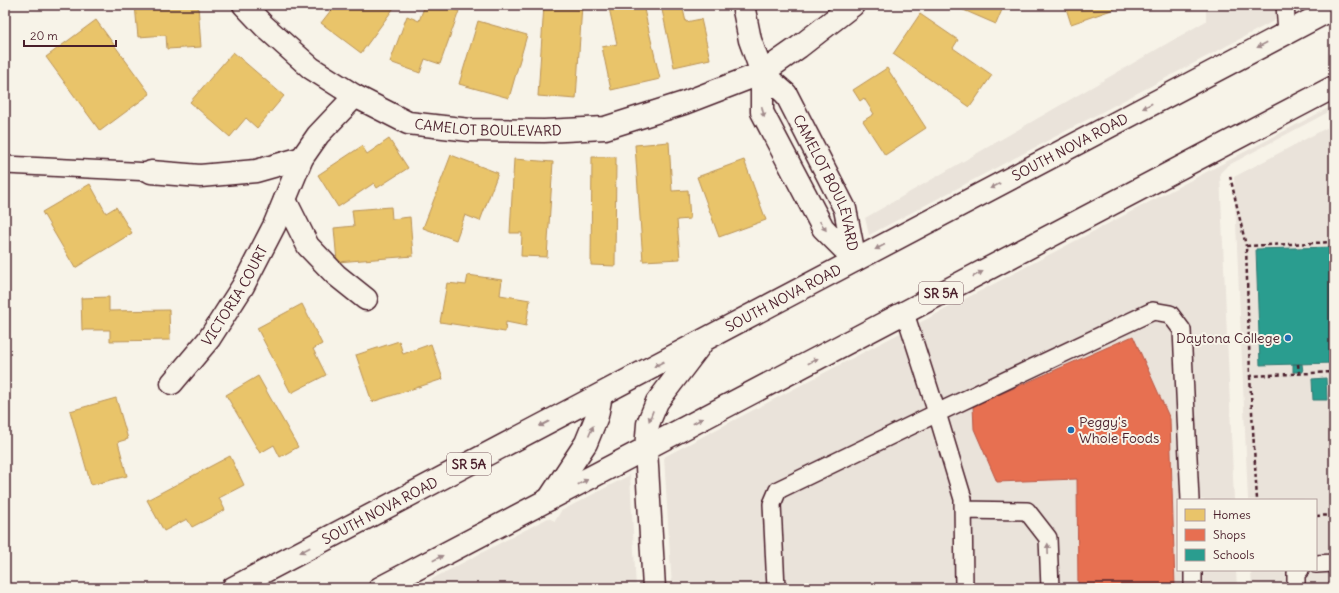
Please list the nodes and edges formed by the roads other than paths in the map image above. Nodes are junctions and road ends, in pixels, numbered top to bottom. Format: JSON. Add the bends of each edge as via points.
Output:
{"nodes":[{"id":1,"x":244,"y":5,"type":"edge"},
{"id":2,"x":743,"y":5,"type":"edge"},
{"id":3,"x":853,"y":5,"type":"edge"},
{"id":4,"x":1285,"y":5,"type":"edge"},
{"id":5,"x":1334,"y":8,"type":"edge"},
{"id":6,"x":1287,"y":32,"type":"junction"},
{"id":7,"x":762,"y":73,"type":"junction"},
{"id":8,"x":1334,"y":87,"type":"edge"},
{"id":9,"x":355,"y":96,"type":"junction"},
{"id":10,"x":302,"y":158,"type":"junction"},
{"id":11,"x":5,"y":165,"type":"edge"},
{"id":12,"x":151,"y":172,"type":"joint"},
{"id":13,"x":285,"y":200,"type":"junction"},
{"id":14,"x":855,"y":260,"type":"junction"},
{"id":15,"x":366,"y":299,"type":"dead end"},
{"id":16,"x":905,"y":312,"type":"junction"},
{"id":17,"x":705,"y":339,"type":"junction"},
{"id":18,"x":172,"y":383,"type":"dead end"},
{"id":19,"x":600,"y":394,"type":"junction"},
{"id":20,"x":937,"y":413,"type":"junction"},
{"id":21,"x":646,"y":449,"type":"junction"},
{"id":22,"x":1190,"y":499,"type":"edge"},
{"id":23,"x":548,"y":500,"type":"junction"},
{"id":24,"x":963,"y":510,"type":"junction"},
{"id":25,"x":1334,"y":563,"type":"edge"},
{"id":26,"x":1317,"y":564,"type":"edge"},
{"id":27,"x":1193,"y":571,"type":"edge"},
{"id":28,"x":1299,"y":571,"type":"edge"},
{"id":29,"x":233,"y":588,"type":"edge"},
{"id":30,"x":380,"y":588,"type":"edge"},
{"id":31,"x":654,"y":588,"type":"edge"},
{"id":32,"x":776,"y":588,"type":"edge"},
{"id":33,"x":964,"y":588,"type":"edge"},
{"id":34,"x":1050,"y":588,"type":"edge"},
{"id":35,"x":1193,"y":588,"type":"edge"},
{"id":36,"x":1296,"y":588,"type":"edge"}],
"edges":[{"from":1,"to":9,"type":"main road","name":"CAMELOT BOULEVARD","via":[[311,68]]},
{"from":2,"to":7,"type":"main road","name":"CAMELOT BOULEVARD","via":[[750,40]]},
{"from":3,"to":7,"type":"main road"},
{"from":4,"to":6,"type":"lane"},
{"from":5,"to":6,"type":"main road","name":"SOUTH NOVA ROAD","number":"SR 5A"},
{"from":6,"to":14,"type":"main road","name":"SOUTH NOVA ROAD","number":"SR 5A","one_way":true},
{"from":7,"to":9,"type":"main road","name":"CAMELOT BOULEVARD","via":[[684,103],[605,128],[544,131],[470,130],[408,123]]},
{"from":7,"to":14,"type":"main road","name":"CAMELOT BOULEVARD","via":[[786,94],[845,209]]},
{"from":7,"to":14,"type":"main road","name":"CAMELOT BOULEVARD","one_way":true,"via":[[762,112],[823,228]]},
{"from":16,"to":8,"type":"main road","number":"SR 5A","one_way":true},
{"from":9,"to":10,"type":"main road","name":"VICTORIA COURT","via":[[318,135]]},
{"from":10,"to":12,"type":"main road","via":[[256,172],[200,176]]},
{"from":10,"to":13,"type":"main road","name":"VICTORIA COURT"},
{"from":11,"to":12,"type":"lane"},
{"from":13,"to":15,"type":"main road","via":[[308,246],[336,275]]},
{"from":13,"to":18,"type":"main road","name":"VICTORIA COURT","via":[[243,286],[209,340]]},
{"from":14,"to":17,"type":"main road","name":"SOUTH NOVA ROAD","number":"SR 5A"},
{"from":16,"to":20,"type":"lane"},
{"from":21,"to":16,"type":"main road","number":"SR 5A","one_way":true},
{"from":17,"to":19,"type":"main road","name":"SOUTH NOVA ROAD","number":"SR 5A","one_way":true},
{"from":17,"to":21,"type":"main road","one_way":true,"via":[[657,402],[648,424]]},
{"from":23,"to":19,"type":"main road","one_way":true,"via":[[586,443],[597,416]]},
{"from":19,"to":29,"type":"main road","name":"SOUTH NOVA ROAD","number":"SR 5A","one_way":true},
{"from":20,"to":22,"type":"lane","via":[[1153,311],[1170,314],[1182,330]]},
{"from":20,"to":24,"type":"lane","via":[[963,499]]},
{"from":20,"to":32,"type":"lane","via":[[778,490],[772,504]]},
{"from":23,"to":21,"type":"main road","number":"SR 5A","one_way":true},
{"from":21,"to":31,"type":"main road"},
{"from":30,"to":23,"type":"main road","number":"SR 5A","one_way":true},
{"from":24,"to":33,"type":"lane"},
{"from":34,"to":24,"type":"lane","one_way":true,"via":[[1048,538],[1027,511]]},
{"from":25,"to":26,"type":"lane"},
{"from":27,"to":35,"type":"lane"},
{"from":28,"to":36,"type":"lane","via":[[1296,573]]}]}
